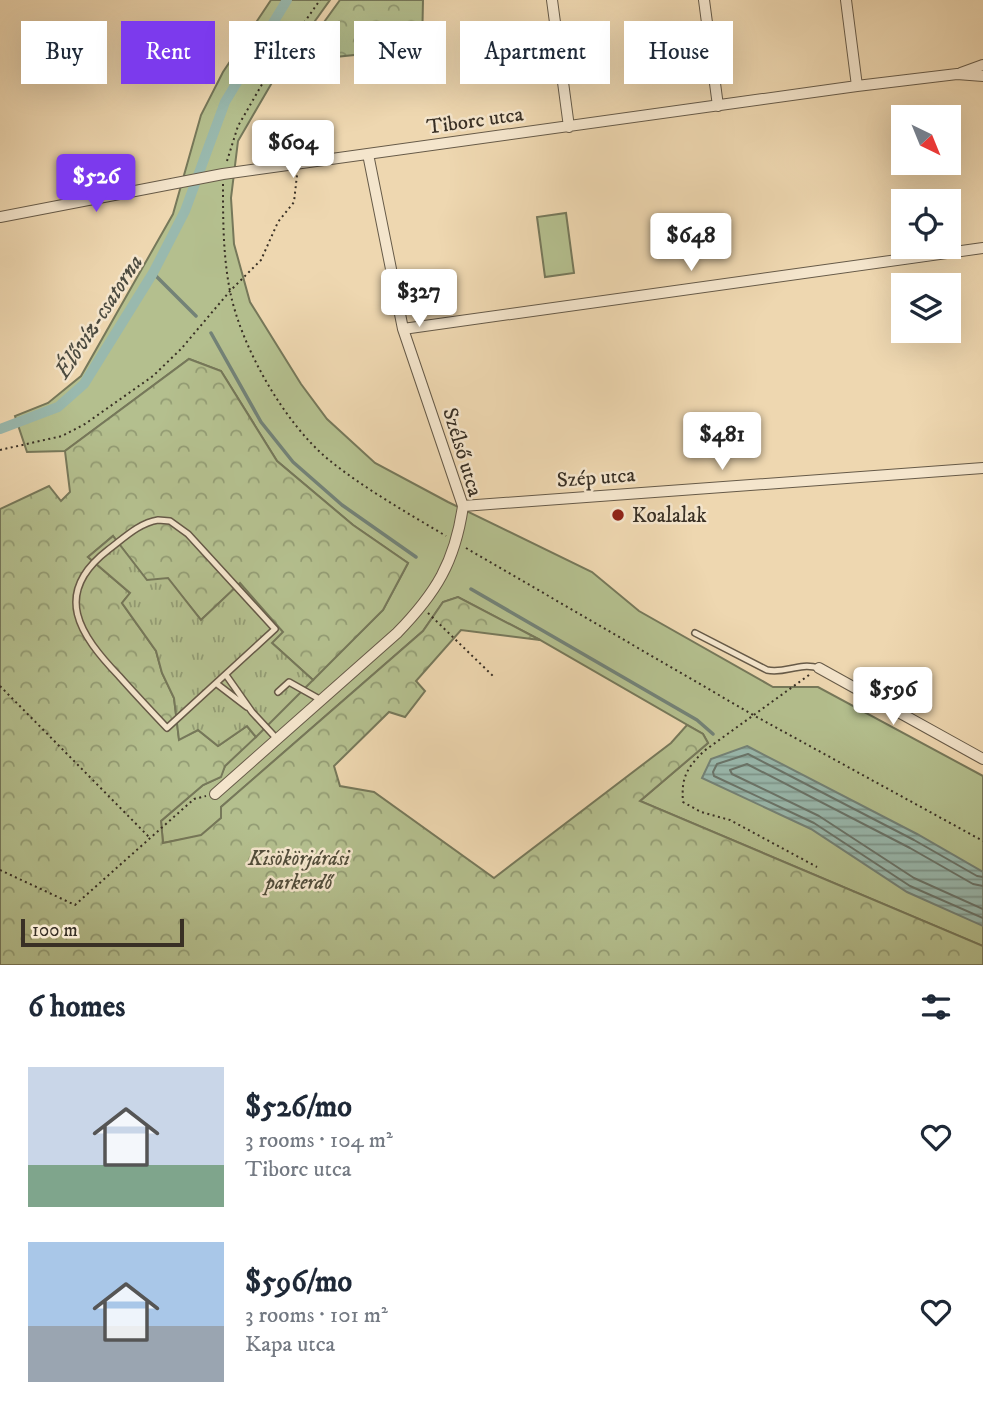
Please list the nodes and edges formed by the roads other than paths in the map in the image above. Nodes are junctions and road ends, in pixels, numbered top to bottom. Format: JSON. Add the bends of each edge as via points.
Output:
{"nodes":[{"id":1,"x":552,"y":0,"type":"edge"},
{"id":2,"x":704,"y":0,"type":"edge"},
{"id":3,"x":846,"y":0,"type":"edge"},
{"id":4,"x":983,"y":65,"type":"edge"},
{"id":5,"x":957,"y":74,"type":"junction"},
{"id":6,"x":983,"y":75,"type":"edge"},
{"id":7,"x":857,"y":86,"type":"junction"},
{"id":8,"x":718,"y":106,"type":"junction"},
{"id":9,"x":569,"y":127,"type":"junction"},
{"id":10,"x":368,"y":154,"type":"junction"},
{"id":11,"x":0,"y":217,"type":"edge"},
{"id":12,"x":983,"y":248,"type":"edge"},
{"id":13,"x":403,"y":329,"type":"junction"},
{"id":14,"x":983,"y":468,"type":"edge"},
{"id":15,"x":463,"y":506,"type":"junction"},
{"id":16,"x":695,"y":633,"type":"dead end"},
{"id":17,"x":818,"y":668,"type":"joint"},
{"id":18,"x":226,"y":675,"type":"junction"},
{"id":19,"x":217,"y":684,"type":"junction"},
{"id":20,"x":278,"y":692,"type":"dead end"},
{"id":21,"x":321,"y":700,"type":"junction"},
{"id":22,"x":253,"y":712,"type":"junction"},
{"id":23,"x":277,"y":739,"type":"junction"},
{"id":24,"x":983,"y":759,"type":"edge"},
{"id":25,"x":215,"y":794,"type":"road end"}],
"edges":[{"from":1,"to":9,"type":"street"},
{"from":2,"to":8,"type":"street"},
{"from":3,"to":7,"type":"street"},
{"from":4,"to":5,"type":"street","name":"Tiborc utca"},
{"from":5,"to":6,"type":"street","name":"Tiborc utca"},
{"from":5,"to":7,"type":"street","name":"Tiborc utca"},
{"from":7,"to":8,"type":"street","name":"Tiborc utca"},
{"from":8,"to":9,"type":"street","name":"Tiborc utca"},
{"from":9,"to":10,"type":"street","name":"Tiborc utca"},
{"from":10,"to":11,"type":"street","name":"Tiborc utca","via":[[218,175]]},
{"from":10,"to":13,"type":"street","name":"Szélső utca"},
{"from":12,"to":13,"type":"street"},
{"from":13,"to":15,"type":"street","name":"Szélső utca"},
{"from":14,"to":15,"type":"street","name":"Szép utca"},
{"from":15,"to":21,"type":"street","name":"Szélső utca","via":[[446,569],[422,607]]},
{"from":16,"to":17,"type":"lane","via":[[777,673],[808,665]]},
{"from":17,"to":24,"type":"street"},
{"from":18,"to":19,"type":"lane"},
{"from":18,"to":19,"type":"lane","via":[[275,629],[188,534],[170,521],[148,521],[94,561],[77,598],[78,622],[100,656],[167,728]]},
{"from":18,"to":22,"type":"lane"},
{"from":19,"to":22,"type":"lane"},
{"from":20,"to":21,"type":"lane","via":[[289,682]]},
{"from":21,"to":23,"type":"street","name":"Szélső utca"},
{"from":22,"to":23,"type":"lane"},
{"from":23,"to":25,"type":"street","name":"Szélső utca"}]}
